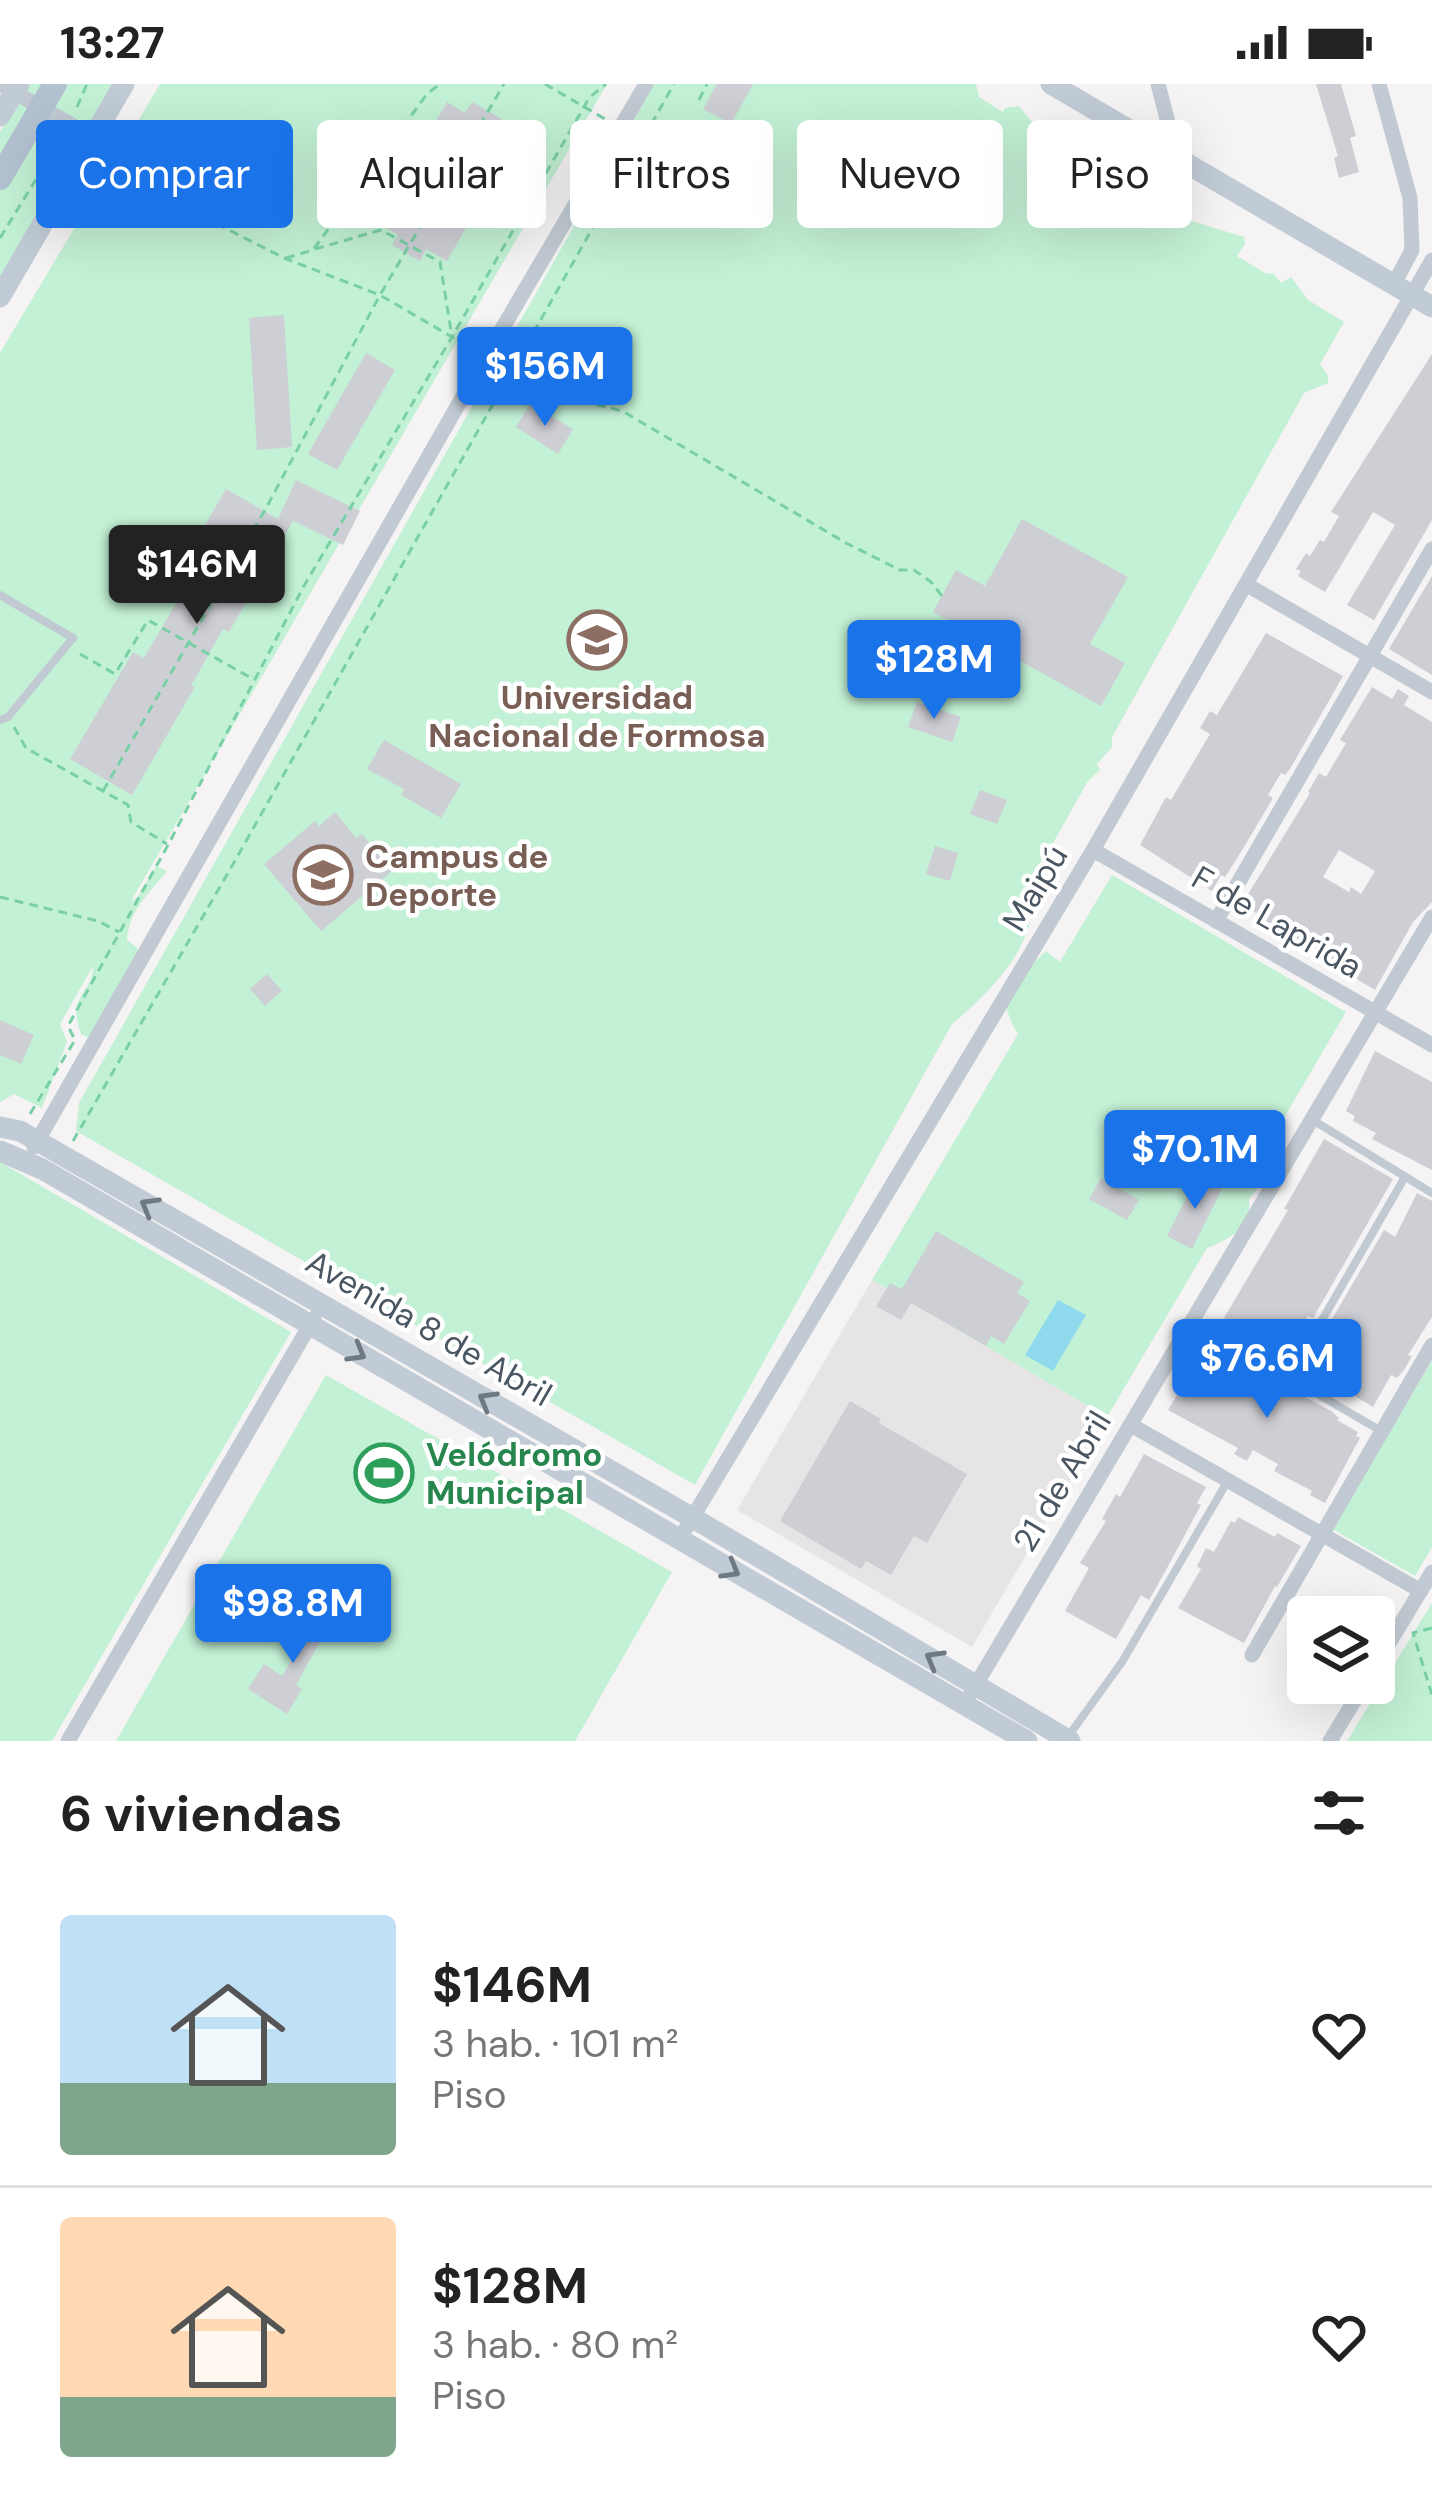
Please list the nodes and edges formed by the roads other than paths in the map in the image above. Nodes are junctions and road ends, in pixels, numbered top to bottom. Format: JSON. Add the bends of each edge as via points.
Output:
{"nodes":[{"id":1,"x":55,"y":84,"type":"edge"},
{"id":2,"x":124,"y":84,"type":"edge"},
{"id":3,"x":646,"y":84,"type":"edge"},
{"id":4,"x":1051,"y":84,"type":"edge"},
{"id":5,"x":1158,"y":84,"type":"edge"},
{"id":6,"x":1379,"y":84,"type":"edge"},
{"id":7,"x":11,"y":87,"type":"edge"},
{"id":8,"x":42,"y":108,"type":"junction"},
{"id":9,"x":0,"y":116,"type":"edge"},
{"id":10,"x":64,"y":120,"type":"edge"},
{"id":11,"x":103,"y":120,"type":"edge"},
{"id":12,"x":1113,"y":120,"type":"edge"},
{"id":13,"x":1167,"y":120,"type":"edge"},
{"id":14,"x":1192,"y":166,"type":"edge"},
{"id":15,"x":0,"y":178,"type":"edge"},
{"id":16,"x":40,"y":228,"type":"edge"},
{"id":17,"x":1432,"y":260,"type":"edge"},
{"id":18,"x":1413,"y":295,"type":"edge"},
{"id":19,"x":0,"y":297,"type":"edge"},
{"id":20,"x":1432,"y":549,"type":"edge"},
{"id":21,"x":1247,"y":584,"type":"junction"},
{"id":22,"x":0,"y":595,"type":"edge"},
{"id":23,"x":1370,"y":656,"type":"junction"},
{"id":24,"x":1432,"y":692,"type":"edge"},
{"id":25,"x":4,"y":718,"type":"edge"},
{"id":26,"x":1093,"y":850,"type":"junction"},
{"id":27,"x":1432,"y":917,"type":"edge"},
{"id":28,"x":1216,"y":921,"type":"junction"},
{"id":29,"x":1376,"y":1012,"type":"junction"},
{"id":30,"x":1432,"y":1045,"type":"edge"},
{"id":31,"x":1311,"y":1119,"type":"junction"},
{"id":32,"x":21,"y":1140,"type":"edge"},
{"id":33,"x":0,"y":1150,"type":"edge"},
{"id":34,"x":1405,"y":1177,"type":"junction"},
{"id":35,"x":1432,"y":1193,"type":"edge"},
{"id":36,"x":316,"y":1315,"type":"junction"},
{"id":37,"x":1192,"y":1320,"type":"junction"},
{"id":38,"x":1432,"y":1345,"type":"edge"},
{"id":39,"x":1289,"y":1377,"type":"junction"},
{"id":40,"x":1131,"y":1425,"type":"junction"},
{"id":41,"x":1381,"y":1431,"type":"junction"},
{"id":42,"x":1227,"y":1480,"type":"junction"},
{"id":43,"x":693,"y":1518,"type":"junction"},
{"id":44,"x":1321,"y":1534,"type":"junction"},
{"id":45,"x":679,"y":1540,"type":"junction"},
{"id":46,"x":1432,"y":1572,"type":"edge"},
{"id":47,"x":1420,"y":1591,"type":"junction"},
{"id":48,"x":1395,"y":1633,"type":"edge"},
{"id":49,"x":1252,"y":1655,"type":"dead end"},
{"id":50,"x":976,"y":1684,"type":"junction"},
{"id":51,"x":963,"y":1704,"type":"junction"},
{"id":52,"x":1352,"y":1704,"type":"edge"},
{"id":53,"x":1067,"y":1740,"type":"edge"},
{"id":54,"x":68,"y":1741,"type":"edge"},
{"id":55,"x":1027,"y":1741,"type":"edge"},
{"id":56,"x":1330,"y":1741,"type":"edge"}],
"edges":[{"from":1,"to":8,"type":"main road"},
{"from":2,"to":11,"type":"main road"},
{"from":3,"to":32,"type":"street"},
{"from":4,"to":12,"type":"main road"},
{"from":5,"to":13,"type":"street"},
{"from":6,"to":18,"type":"street","via":[[1410,198]]},
{"from":7,"to":8,"type":"street"},
{"from":7,"to":9,"type":"main road"},
{"from":8,"to":10,"type":"street"},
{"from":8,"to":15,"type":"main road"},
{"from":14,"to":18,"type":"main road"},
{"from":16,"to":19,"type":"main road"},
{"from":17,"to":18,"type":"street","name":"Maipú"},
{"from":18,"to":21,"type":"street","name":"Maipú"},
{"from":20,"to":23,"type":"street"},
{"from":21,"to":23,"type":"street"},
{"from":21,"to":26,"type":"street","name":"Maipú"},
{"from":22,"to":25,"type":"lane","via":[[73,638]]},
{"from":23,"to":24,"type":"street"},
{"from":23,"to":28,"type":"street"},
{"from":26,"to":28,"type":"street","name":"F de Laprida"},
{"from":26,"to":43,"type":"street","name":"Maipú"},
{"from":27,"to":29,"type":"street","name":"21 de Abril"},
{"from":28,"to":29,"type":"street","name":"F de Laprida"},
{"from":29,"to":30,"type":"street","name":"F de Laprida"},
{"from":29,"to":31,"type":"street","name":"21 de Abril"},
{"from":31,"to":34,"type":"lane"},
{"from":31,"to":37,"type":"street","name":"21 de Abril"},
{"from":32,"to":33,"type":"main road","name":"Avenida 8 de Abril"},
{"from":32,"to":36,"type":"main road","name":"Avenida 8 de Abril"},
{"from":36,"to":32,"type":"main road","name":"Avenida 8 de Abril","one_way":true,"via":[[64,1156]]},
{"from":34,"to":35,"type":"lane"},
{"from":34,"to":39,"type":"lane"},
{"from":43,"to":36,"type":"main road","name":"Avenida 8 de Abril","one_way":true},
{"from":36,"to":45,"type":"main road","name":"Avenida 8 de Abril","one_way":true},
{"from":36,"to":54,"type":"street"},
{"from":37,"to":39,"type":"lane"},
{"from":37,"to":40,"type":"street","name":"21 de Abril"},
{"from":38,"to":41,"type":"street"},
{"from":39,"to":41,"type":"lane"},
{"from":40,"to":42,"type":"street"},
{"from":40,"to":50,"type":"street","name":"21 de Abril"},
{"from":41,"to":44,"type":"street"},
{"from":42,"to":44,"type":"street"},
{"from":42,"to":53,"type":"lane"},
{"from":43,"to":45,"type":"street","name":"Maipú"},
{"from":50,"to":43,"type":"main road","name":"Avenida 8 de Abril","one_way":true},
{"from":44,"to":47,"type":"street"},
{"from":44,"to":49,"type":"street"},
{"from":45,"to":51,"type":"main road","name":"Avenida 8 de Abril","one_way":true},
{"from":46,"to":47,"type":"street"},
{"from":47,"to":48,"type":"street"},
{"from":50,"to":51,"type":"street","name":"21 de Abril"},
{"from":50,"to":53,"type":"main road","name":"Avenida 8 de Abril"},
{"from":51,"to":55,"type":"main road","name":"Avenida 8 de Abril"},
{"from":52,"to":56,"type":"street"}]}
